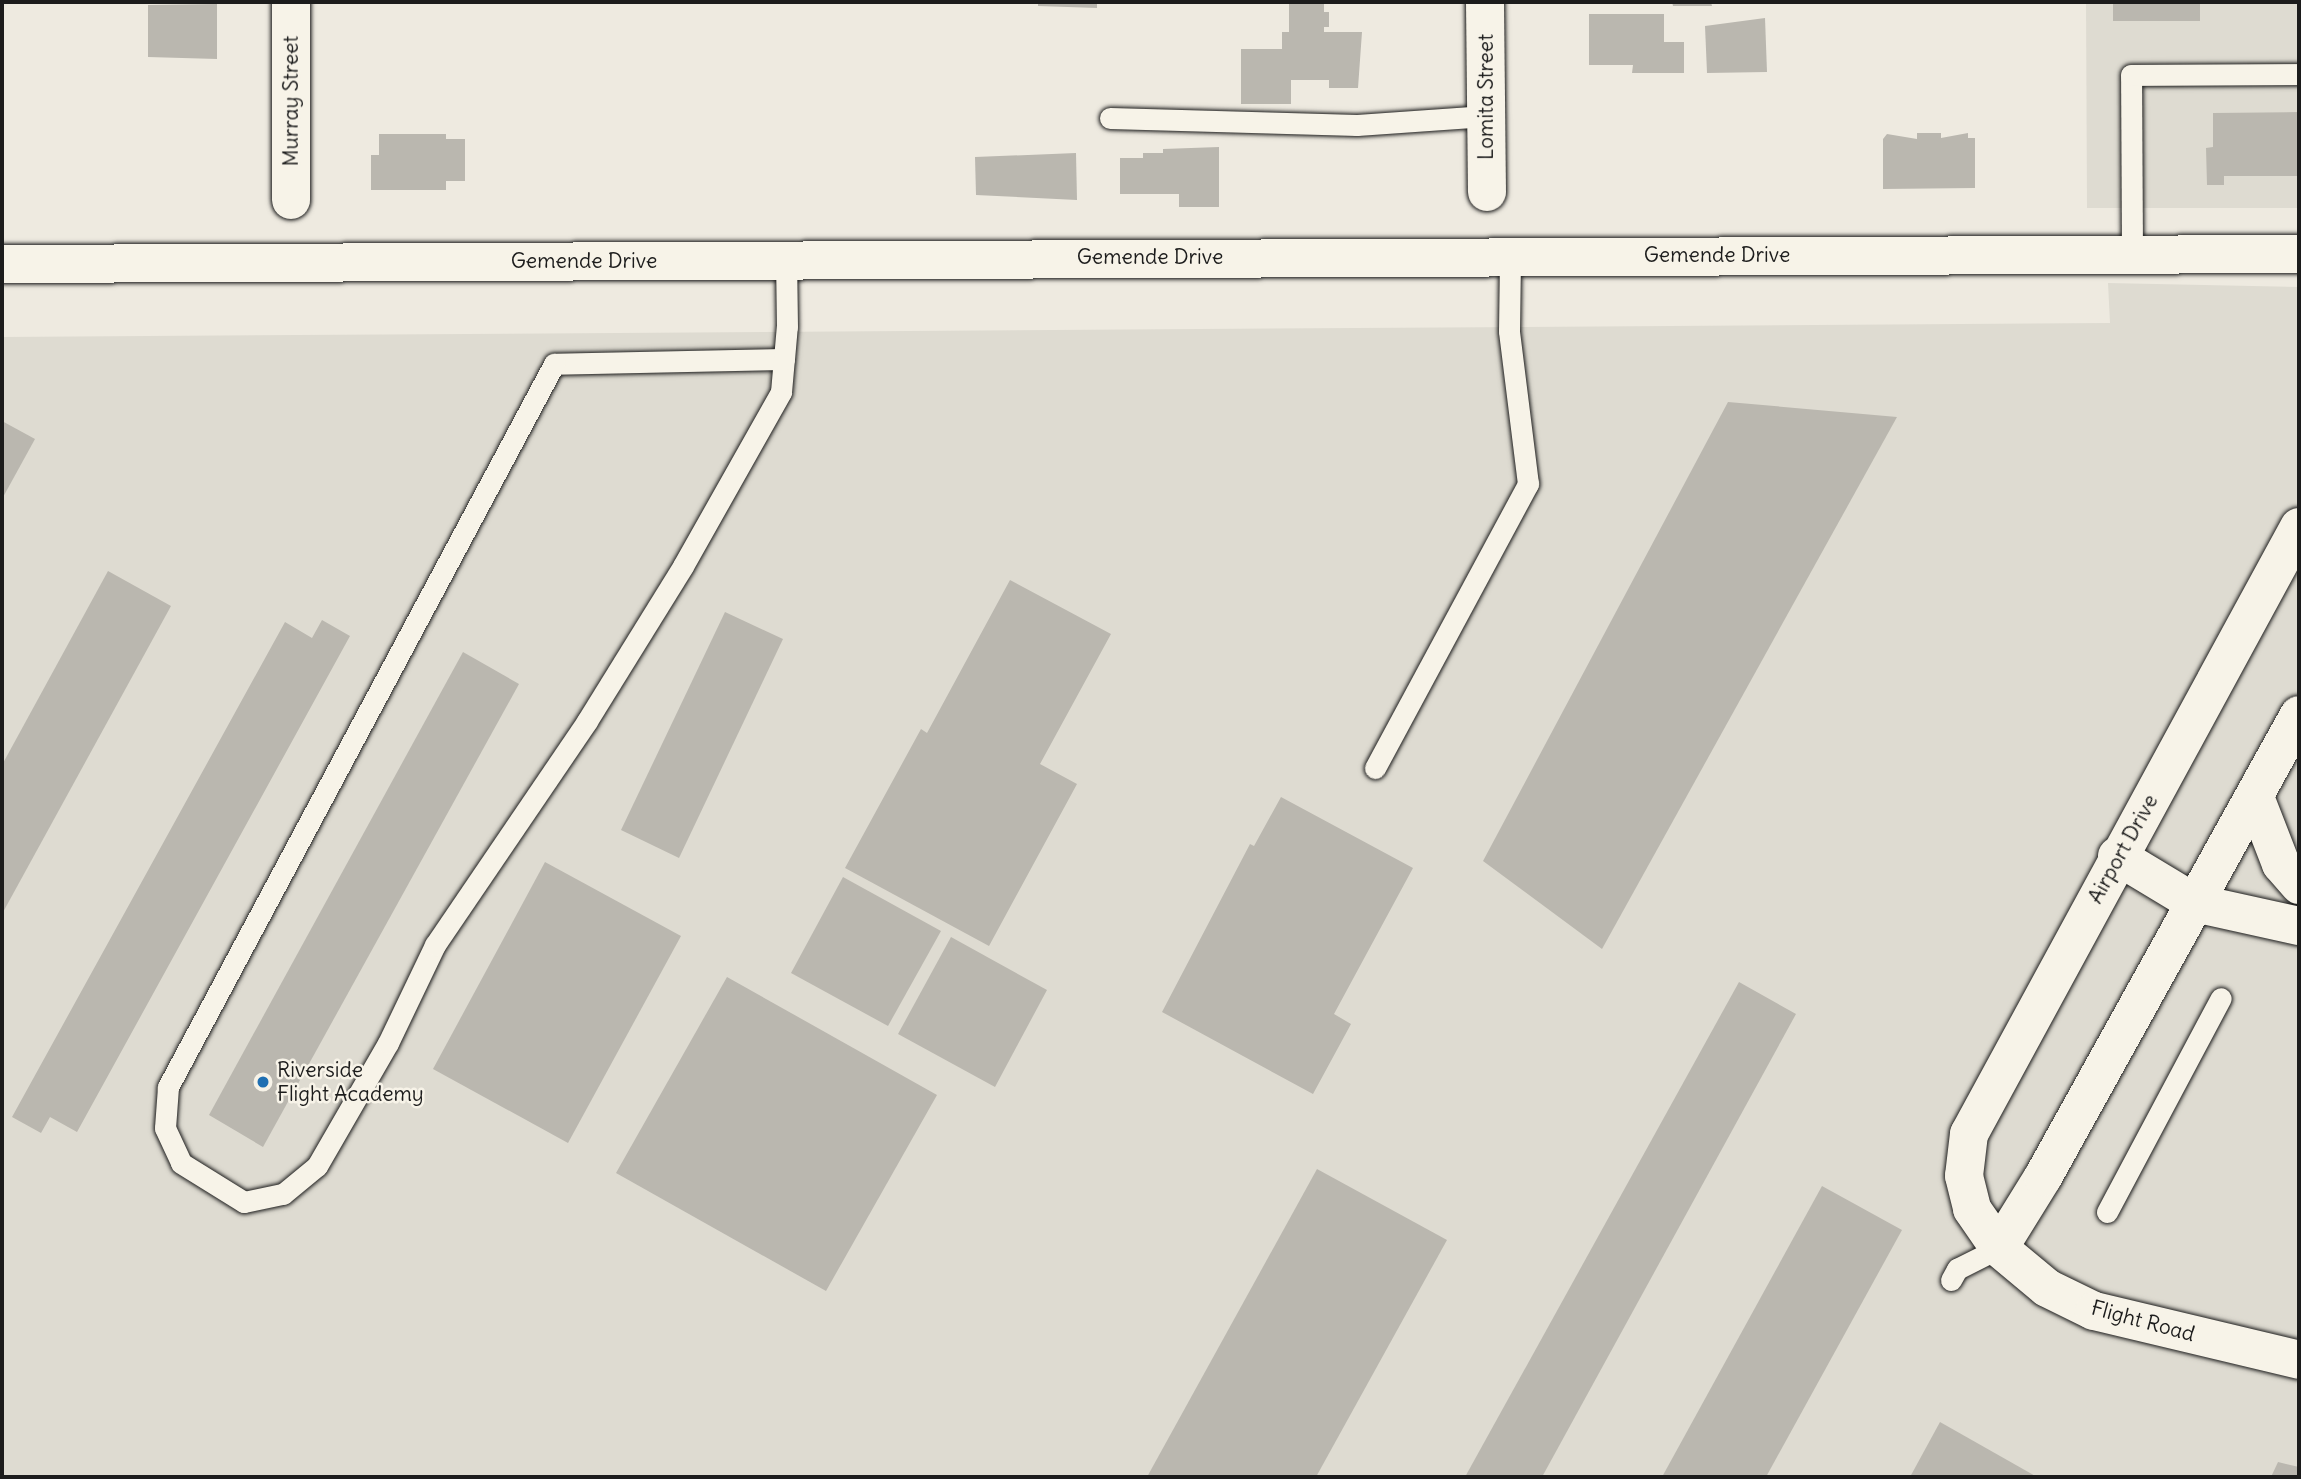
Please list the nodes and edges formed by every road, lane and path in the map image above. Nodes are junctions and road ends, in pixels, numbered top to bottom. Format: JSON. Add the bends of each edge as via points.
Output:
{"nodes":[{"id":1,"x":290,"y":2,"type":"edge"},
{"id":2,"x":1485,"y":2,"type":"edge"},
{"id":3,"x":2299,"y":74,"type":"edge"},
{"id":4,"x":1486,"y":116,"type":"junction"},
{"id":5,"x":1110,"y":118,"type":"dead end"},
{"id":6,"x":1487,"y":192,"type":"dead end"},
{"id":7,"x":291,"y":200,"type":"dead end"},
{"id":8,"x":2132,"y":254,"type":"junction"},
{"id":9,"x":2299,"y":254,"type":"edge"},
{"id":10,"x":1510,"y":255,"type":"junction"},
{"id":11,"x":786,"y":259,"type":"junction"},
{"id":12,"x":2,"y":264,"type":"edge"},
{"id":13,"x":784,"y":359,"type":"junction"},
{"id":14,"x":2299,"y":527,"type":"edge"},
{"id":15,"x":2299,"y":715,"type":"edge"},
{"id":16,"x":1376,"y":768,"type":"dead end"},
{"id":17,"x":2255,"y":797,"type":"junction"},
{"id":18,"x":2117,"y":856,"type":"junction"},
{"id":19,"x":2299,"y":885,"type":"edge"},
{"id":20,"x":2195,"y":903,"type":"junction"},
{"id":21,"x":2299,"y":926,"type":"edge"},
{"id":22,"x":2221,"y":998,"type":"dead end"},
{"id":23,"x":1964,"y":1176,"type":"joint"},
{"id":24,"x":2107,"y":1212,"type":"dead end"},
{"id":25,"x":1999,"y":1248,"type":"junction"},
{"id":26,"x":1951,"y":1280,"type":"dead end"},
{"id":27,"x":2299,"y":1360,"type":"edge"}],
"edges":[{"from":1,"to":7,"type":"street","name":"Murray Street"},
{"from":2,"to":4,"type":"street","name":"Lomita Street"},
{"from":3,"to":8,"type":"lane","via":[[2131,75]]},
{"from":4,"to":5,"type":"lane","via":[[1357,125]]},
{"from":4,"to":6,"type":"street","name":"Lomita Street"},
{"from":8,"to":9,"type":"street","name":"Gemende Drive"},
{"from":8,"to":10,"type":"street","name":"Gemende Drive"},
{"from":10,"to":11,"type":"street","name":"Gemende Drive"},
{"from":10,"to":16,"type":"lane","via":[[1509,331],[1528,484]]},
{"from":11,"to":12,"type":"street","name":"Gemende Drive"},
{"from":11,"to":13,"type":"lane"},
{"from":13,"to":13,"type":"lane","via":[[781,392],[682,566],[587,721],[435,945],[388,1043],[317,1166],[284,1194],[244,1202],[181,1163],[165,1128],[168,1087],[554,364]]},
{"from":14,"to":18,"type":"street","name":"Airport Drive"},
{"from":15,"to":17,"type":"street"},
{"from":17,"to":19,"type":"street","via":[[2281,864]]},
{"from":17,"to":20,"type":"street"},
{"from":18,"to":20,"type":"street"},
{"from":18,"to":23,"type":"street","name":"Airport Drive","via":[[1969,1134]]},
{"from":20,"to":21,"type":"street"},
{"from":20,"to":25,"type":"street"},
{"from":22,"to":24,"type":"lane"},
{"from":23,"to":25,"type":"street","name":"Flight Road","via":[[1972,1209]]},
{"from":25,"to":26,"type":"lane","via":[[1957,1269]]},
{"from":25,"to":27,"type":"street","name":"Flight Road","via":[[2047,1288],[2094,1311]]}]}
